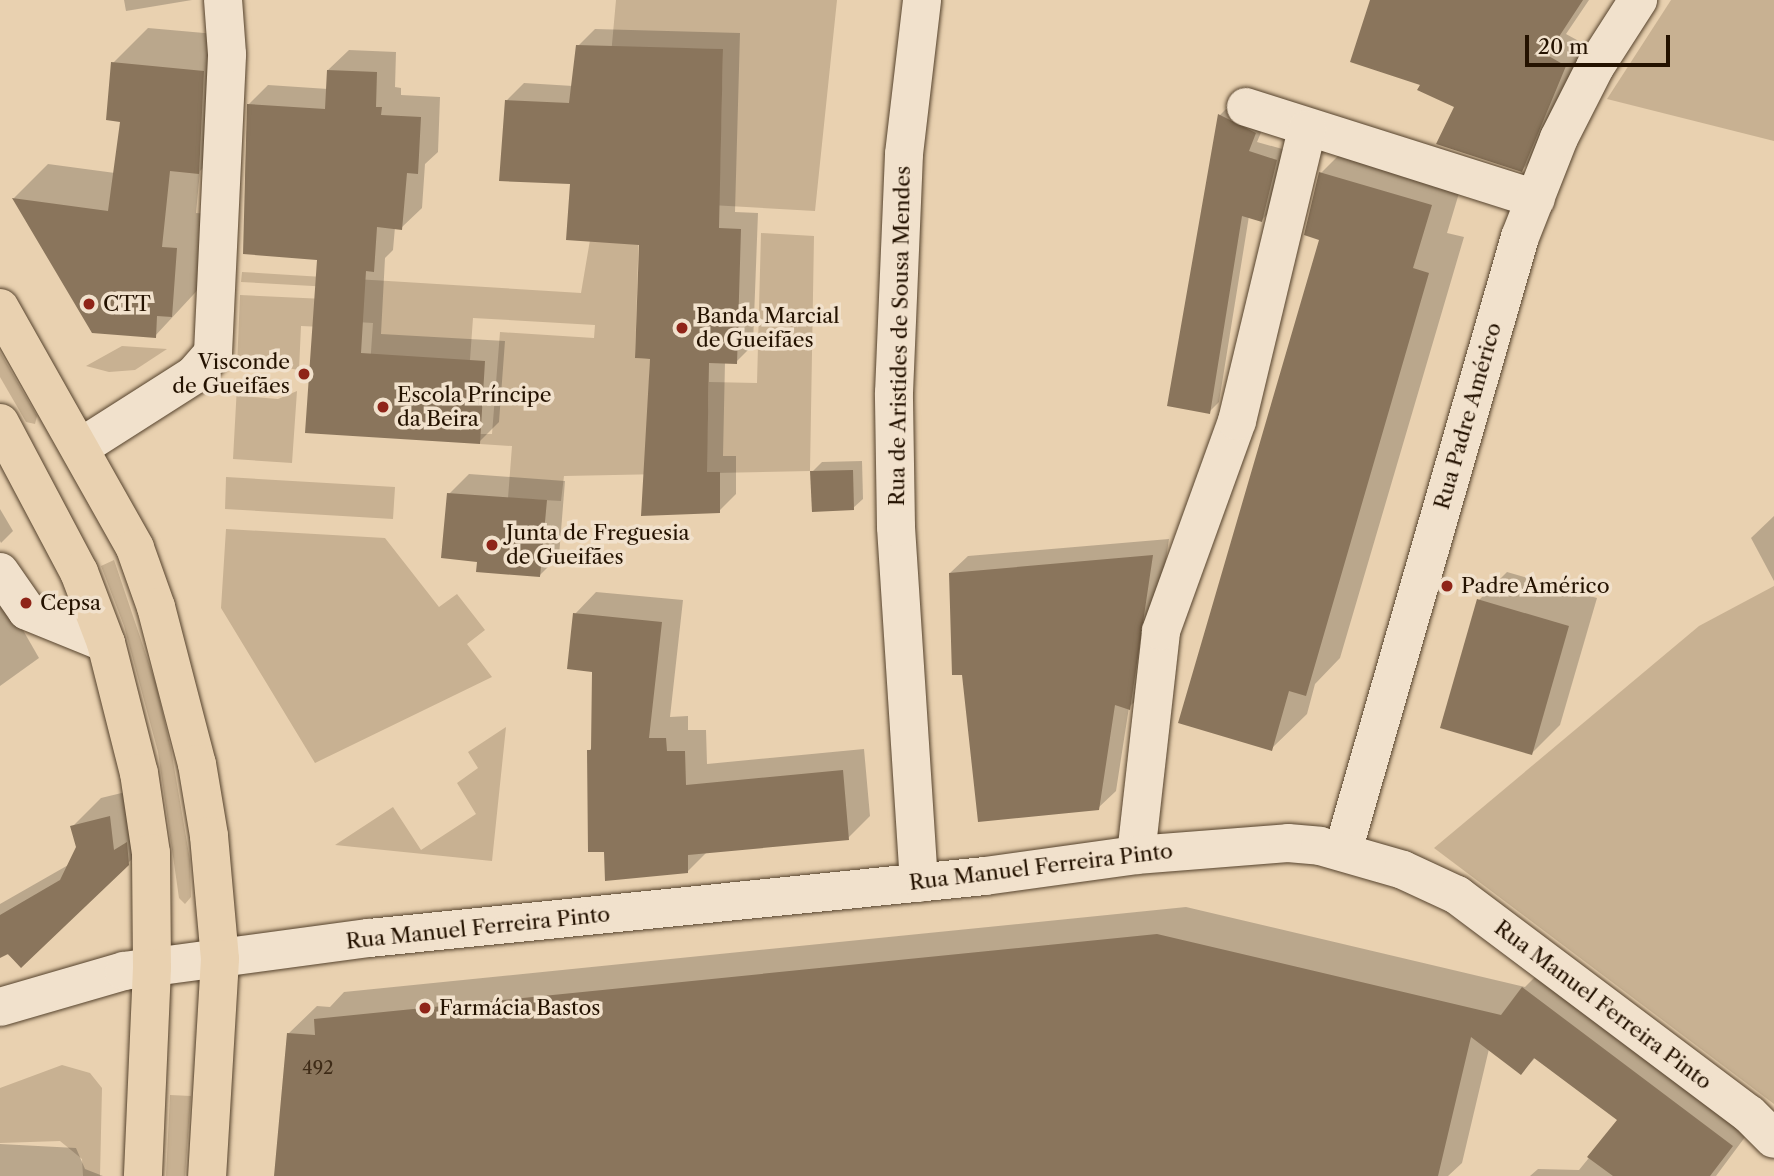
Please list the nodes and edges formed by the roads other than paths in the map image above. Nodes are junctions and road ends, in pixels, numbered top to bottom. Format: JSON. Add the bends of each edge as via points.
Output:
{"nodes":[{"id":1,"x":223,"y":0,"type":"edge"},
{"id":2,"x":922,"y":0,"type":"edge"},
{"id":3,"x":1638,"y":0,"type":"edge"},
{"id":4,"x":1246,"y":107,"type":"dead end"},
{"id":5,"x":1307,"y":129,"type":"junction"},
{"id":6,"x":1536,"y":199,"type":"junction"},
{"id":7,"x":0,"y":308,"type":"edge"},
{"id":8,"x":0,"y":423,"type":"edge"},
{"id":9,"x":81,"y":447,"type":"junction"},
{"id":10,"x":30,"y":475,"type":"junction"},
{"id":11,"x":4,"y":584,"type":"edge"},
{"id":12,"x":106,"y":643,"type":"junction"},
{"id":13,"x":1343,"y":851,"type":"junction"},
{"id":14,"x":1136,"y":855,"type":"junction"},
{"id":15,"x":919,"y":883,"type":"junction"},
{"id":16,"x":220,"y":959,"type":"junction"},
{"id":17,"x":152,"y":968,"type":"junction"},
{"id":18,"x":0,"y":1007,"type":"edge"},
{"id":19,"x":1774,"y":1139,"type":"edge"},
{"id":20,"x":143,"y":1176,"type":"edge"},
{"id":21,"x":208,"y":1176,"type":"edge"}],
"edges":[{"from":1,"to":9,"type":"street","via":[[226,68],[213,354],[194,375]]},
{"from":2,"to":15,"type":"street","name":"Rua de Aristides de Sousa Mendes","via":[[903,179],[894,434]]},
{"from":3,"to":6,"type":"street","name":"Rua Padre Américo","via":[[1577,102]]},
{"from":4,"to":5,"type":"street"},
{"from":5,"to":6,"type":"street"},
{"from":5,"to":14,"type":"street","via":[[1237,421],[1161,631]]},
{"from":6,"to":13,"type":"street","name":"Rua Padre Américo","via":[[1485,355]]},
{"from":7,"to":9,"type":"main road"},
{"from":8,"to":10,"type":"main road"},
{"from":9,"to":10,"type":"main road"},
{"from":9,"to":16,"type":"main road","via":[[135,548],[174,671],[209,836]]},
{"from":10,"to":12,"type":"main road","via":[[68,544]]},
{"from":11,"to":12,"type":"street","via":[[27,611]]},
{"from":12,"to":17,"type":"main road","via":[[139,773],[151,853]]},
{"from":13,"to":14,"type":"street","name":"Rua Manuel Ferreira Pinto","via":[[1288,843]]},
{"from":13,"to":19,"type":"street","name":"Rua Manuel Ferreira Pinto","via":[[1403,870],[1457,895],[1749,1114]]},
{"from":14,"to":15,"type":"street","name":"Rua Manuel Ferreira Pinto"},
{"from":15,"to":16,"type":"street","name":"Rua Manuel Ferreira Pinto","via":[[369,938]]},
{"from":16,"to":17,"type":"street","name":"Rua Manuel Ferreira Pinto"},
{"from":16,"to":21,"type":"main road"},
{"from":17,"to":18,"type":"street","name":"Rua Manuel Ferreira Pinto","via":[[70,983]]},
{"from":17,"to":20,"type":"main road"}]}
